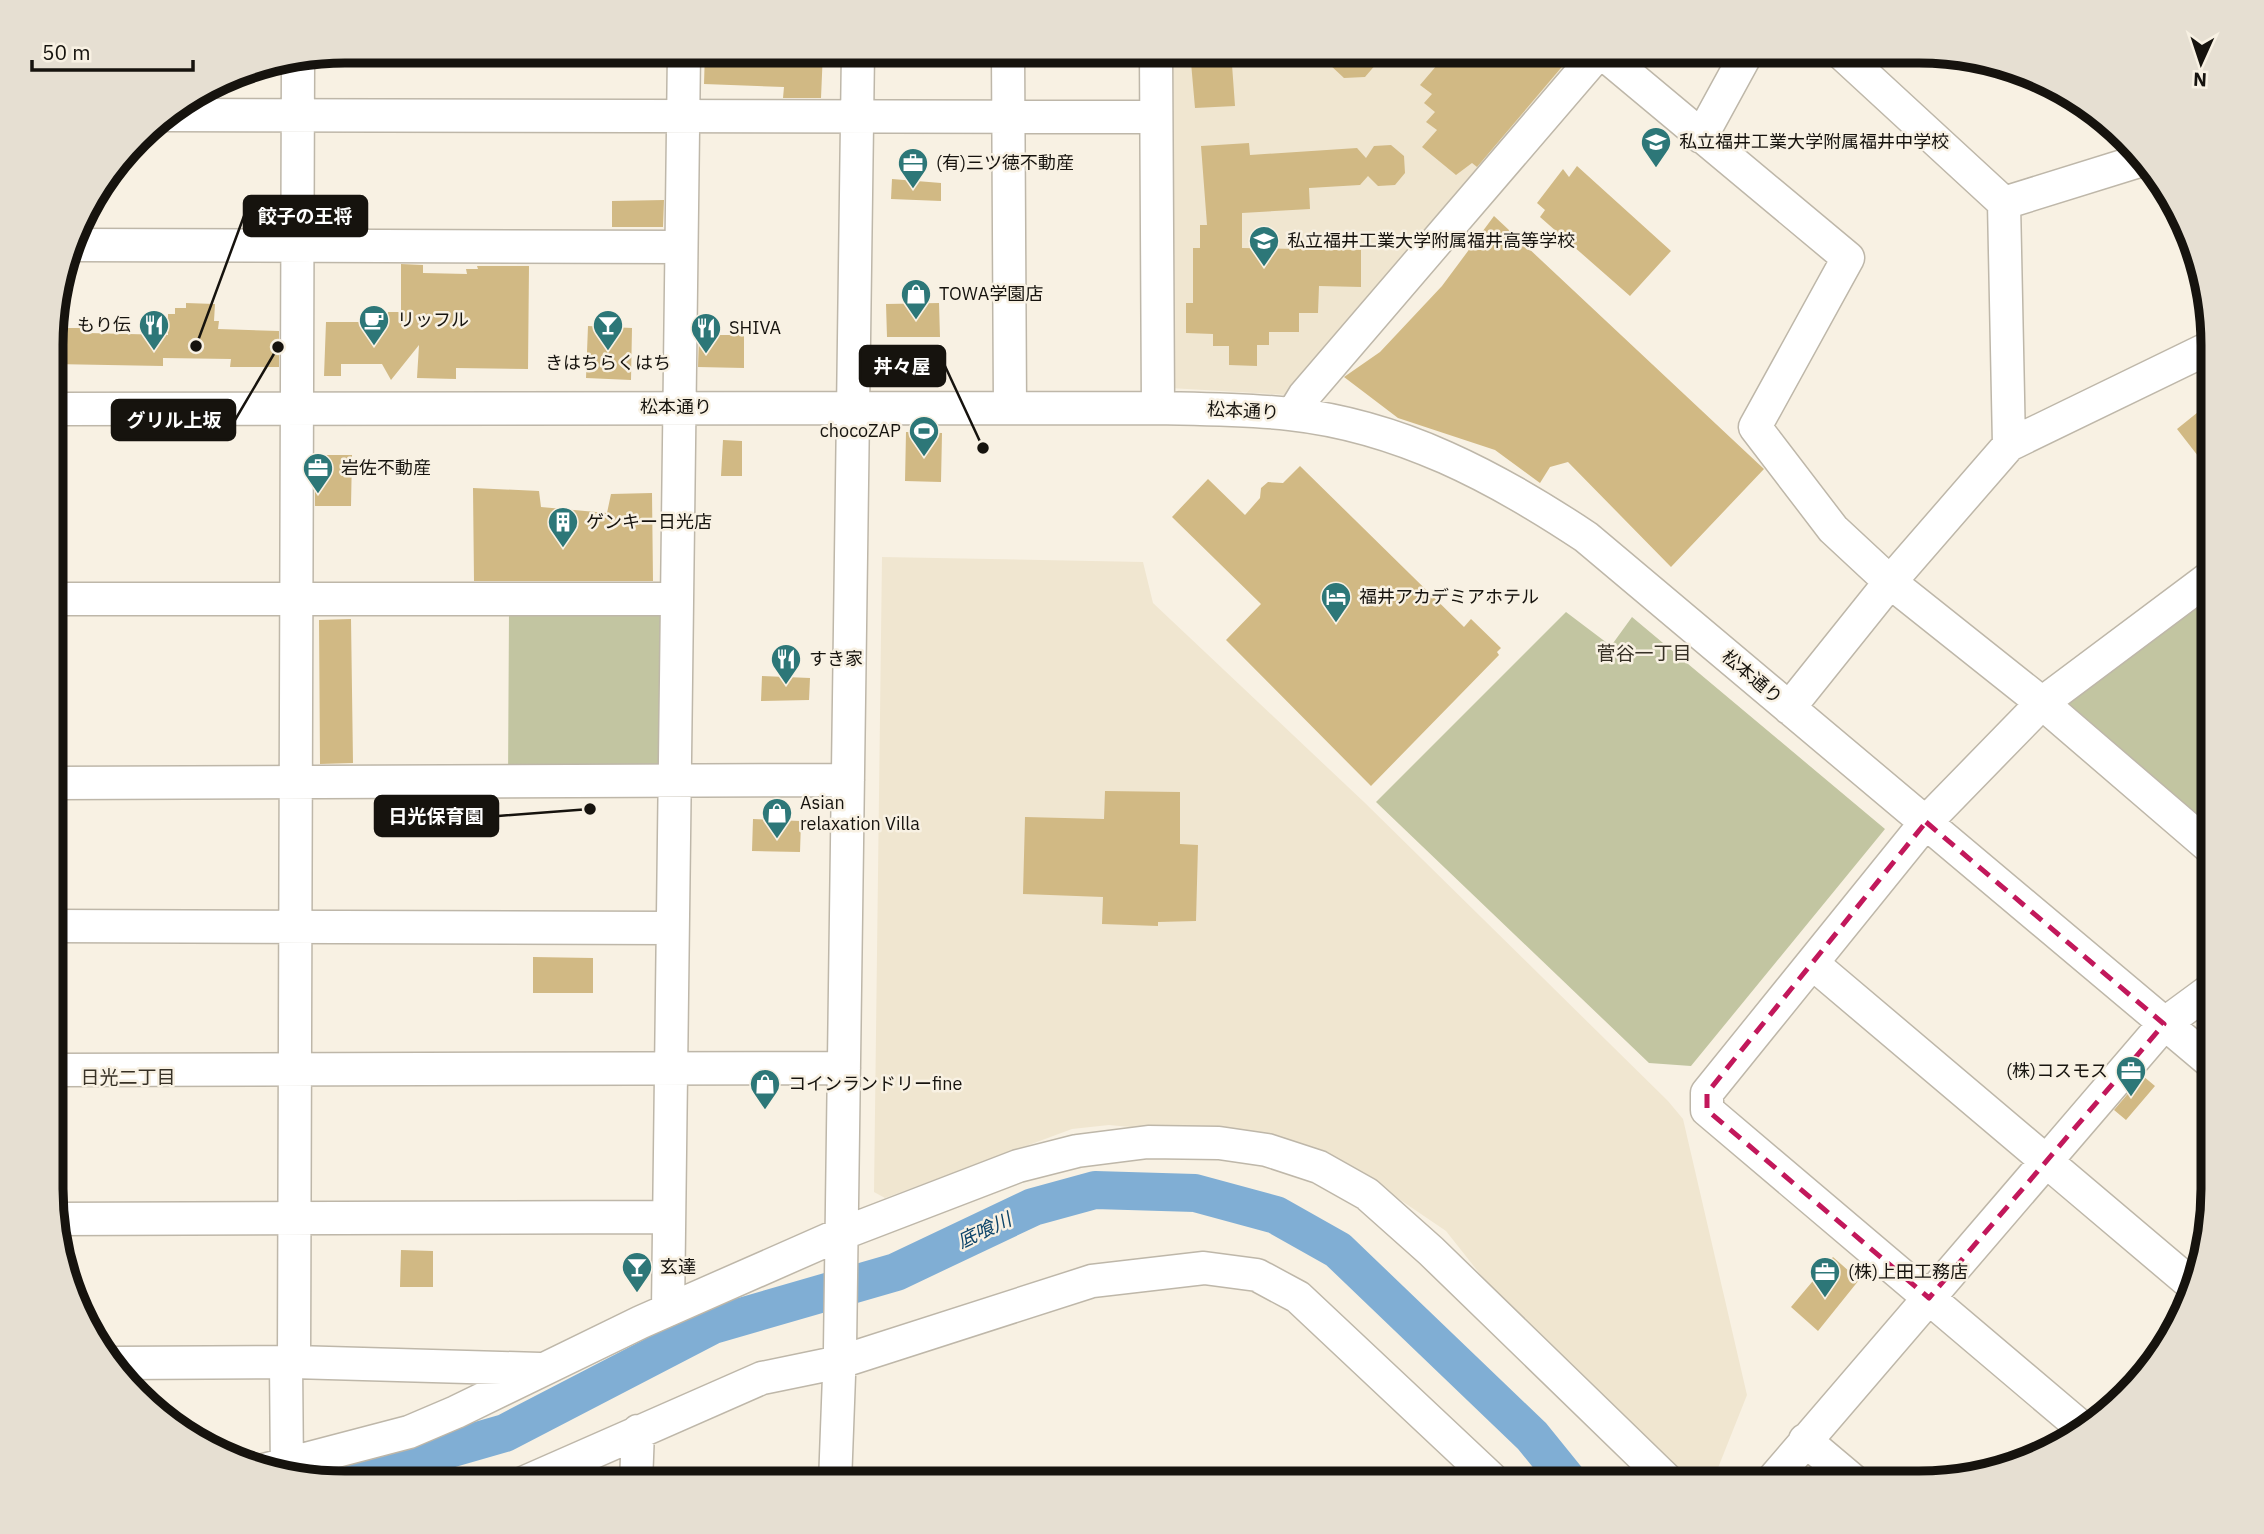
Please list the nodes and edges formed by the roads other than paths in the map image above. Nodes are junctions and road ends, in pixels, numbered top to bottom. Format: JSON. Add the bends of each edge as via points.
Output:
{"nodes":[{"id":1,"x":684,"y":63,"type":"edge"},
{"id":2,"x":858,"y":63,"type":"edge"},
{"id":3,"x":1008,"y":63,"type":"edge"},
{"id":4,"x":1156,"y":63,"type":"edge"},
{"id":5,"x":1590,"y":63,"type":"edge"},
{"id":6,"x":1614,"y":63,"type":"edge"},
{"id":7,"x":1741,"y":63,"type":"edge"},
{"id":8,"x":1852,"y":63,"type":"edge"},
{"id":9,"x":298,"y":67,"type":"edge"},
{"id":10,"x":181,"y":115,"type":"edge"},
{"id":11,"x":298,"y":115,"type":"junction"},
{"id":12,"x":683,"y":117,"type":"junction"},
{"id":13,"x":1156,"y":117,"type":"junction"},
{"id":14,"x":857,"y":118,"type":"junction"},
{"id":15,"x":1007,"y":118,"type":"junction"},
{"id":16,"x":1701,"y":137,"type":"junction"},
{"id":17,"x":2134,"y":163,"type":"edge"},
{"id":18,"x":2004,"y":203,"type":"junction"},
{"id":19,"x":82,"y":244,"type":"edge"},
{"id":20,"x":298,"y":245,"type":"junction"},
{"id":21,"x":681,"y":247,"type":"junction"},
{"id":22,"x":2201,"y":352,"type":"edge"},
{"id":23,"x":852,"y":406,"type":"junction"},
{"id":24,"x":298,"y":407,"type":"junction"},
{"id":25,"x":678,"y":407,"type":"junction"},
{"id":26,"x":1010,"y":407,"type":"junction"},
{"id":27,"x":1157,"y":408,"type":"junction"},
{"id":28,"x":63,"y":409,"type":"edge"},
{"id":29,"x":1293,"y":414,"type":"junction"},
{"id":30,"x":2009,"y":445,"type":"junction"},
{"id":31,"x":1890,"y":582,"type":"junction"},
{"id":32,"x":2201,"y":584,"type":"edge"},
{"id":33,"x":297,"y":598,"type":"junction"},
{"id":34,"x":63,"y":599,"type":"edge"},
{"id":35,"x":676,"y":599,"type":"junction"},
{"id":36,"x":2042,"y":704,"type":"junction"},
{"id":37,"x":1789,"y":708,"type":"junction"},
{"id":38,"x":848,"y":780,"type":"junction"},
{"id":39,"x":674,"y":781,"type":"junction"},
{"id":40,"x":63,"y":783,"type":"edge"},
{"id":41,"x":296,"y":783,"type":"junction"},
{"id":42,"x":1926,"y":822,"type":"junction"},
{"id":43,"x":2201,"y":840,"type":"edge"},
{"id":44,"x":63,"y":926,"type":"edge"},
{"id":45,"x":296,"y":927,"type":"junction"},
{"id":46,"x":673,"y":928,"type":"junction"},
{"id":47,"x":1812,"y":963,"type":"junction"},
{"id":48,"x":2201,"y":997,"type":"edge"},
{"id":49,"x":2164,"y":1024,"type":"junction"},
{"id":50,"x":2201,"y":1054,"type":"edge"},
{"id":51,"x":844,"y":1068,"type":"junction"},
{"id":52,"x":671,"y":1069,"type":"junction"},
{"id":53,"x":63,"y":1070,"type":"edge"},
{"id":54,"x":295,"y":1070,"type":"junction"},
{"id":55,"x":2044,"y":1160,"type":"junction"},
{"id":56,"x":669,"y":1217,"type":"junction"},
{"id":57,"x":295,"y":1218,"type":"junction"},
{"id":58,"x":65,"y":1219,"type":"edge"},
{"id":59,"x":841,"y":1244,"type":"junction"},
{"id":60,"x":2186,"y":1280,"type":"edge"},
{"id":61,"x":1928,"y":1297,"type":"junction"},
{"id":62,"x":668,"y":1310,"type":"junction"},
{"id":63,"x":840,"y":1355,"type":"junction"},
{"id":64,"x":290,"y":1362,"type":"junction"},
{"id":65,"x":123,"y":1363,"type":"edge"},
{"id":66,"x":545,"y":1369,"type":"junction"},
{"id":67,"x":2077,"y":1423,"type":"edge"},
{"id":68,"x":638,"y":1431,"type":"junction"},
{"id":69,"x":1805,"y":1440,"type":"junction"},
{"id":70,"x":280,"y":1463,"type":"edge"},
{"id":71,"x":292,"y":1466,"type":"edge"},
{"id":72,"x":550,"y":1471,"type":"edge"},
{"id":73,"x":636,"y":1471,"type":"edge"},
{"id":74,"x":835,"y":1471,"type":"edge"},
{"id":75,"x":1483,"y":1471,"type":"edge"},
{"id":76,"x":1658,"y":1471,"type":"edge"},
{"id":77,"x":1780,"y":1471,"type":"edge"},
{"id":78,"x":1842,"y":1471,"type":"edge"}],
"edges":[{"from":1,"to":12,"type":"street"},
{"from":2,"to":14,"type":"street"},
{"from":3,"to":15,"type":"street"},
{"from":4,"to":13,"type":"street"},
{"from":5,"to":29,"type":"street"},
{"from":6,"to":16,"type":"street"},
{"from":7,"to":16,"type":"street"},
{"from":8,"to":18,"type":"street"},
{"from":9,"to":11,"type":"street"},
{"from":10,"to":11,"type":"street"},
{"from":11,"to":12,"type":"street"},
{"from":11,"to":20,"type":"street"},
{"from":12,"to":14,"type":"street"},
{"from":12,"to":21,"type":"street"},
{"from":13,"to":15,"type":"street"},
{"from":13,"to":27,"type":"street"},
{"from":14,"to":15,"type":"street"},
{"from":14,"to":23,"type":"street"},
{"from":15,"to":26,"type":"street"},
{"from":16,"to":31,"type":"street","via":[[1848,258],[1755,427],[1833,529]]},
{"from":17,"to":18,"type":"street"},
{"from":18,"to":30,"type":"street"},
{"from":19,"to":20,"type":"street"},
{"from":20,"to":21,"type":"street"},
{"from":20,"to":24,"type":"street"},
{"from":21,"to":25,"type":"street"},
{"from":22,"to":30,"type":"street"},
{"from":23,"to":25,"type":"street","name":"松本通り"},
{"from":23,"to":26,"type":"street","name":"松本通り"},
{"from":23,"to":38,"type":"street"},
{"from":24,"to":25,"type":"street","name":"松本通り"},
{"from":24,"to":28,"type":"street","name":"松本通り"},
{"from":24,"to":33,"type":"street"},
{"from":25,"to":35,"type":"street"},
{"from":26,"to":27,"type":"street","name":"松本通り"},
{"from":27,"to":29,"type":"street","name":"松本通り"},
{"from":29,"to":37,"type":"street","name":"松本通り","via":[[1380,433],[1459,462],[1535,503],[1586,537]]},
{"from":30,"to":31,"type":"street"},
{"from":31,"to":36,"type":"street"},
{"from":31,"to":37,"type":"street"},
{"from":32,"to":36,"type":"street"},
{"from":33,"to":34,"type":"street"},
{"from":33,"to":35,"type":"street"},
{"from":33,"to":41,"type":"street"},
{"from":35,"to":39,"type":"street"},
{"from":36,"to":42,"type":"street"},
{"from":36,"to":43,"type":"street"},
{"from":37,"to":42,"type":"street","name":"松本通り"},
{"from":38,"to":39,"type":"street"},
{"from":38,"to":51,"type":"street"},
{"from":39,"to":41,"type":"street"},
{"from":39,"to":46,"type":"street"},
{"from":40,"to":41,"type":"street"},
{"from":41,"to":45,"type":"street"},
{"from":42,"to":47,"type":"street"},
{"from":42,"to":49,"type":"street","name":"松本通り"},
{"from":44,"to":45,"type":"street"},
{"from":45,"to":46,"type":"street"},
{"from":45,"to":54,"type":"street"},
{"from":46,"to":52,"type":"street"},
{"from":47,"to":55,"type":"street"},
{"from":47,"to":61,"type":"street","via":[[1707,1093],[1707,1110]]},
{"from":48,"to":49,"type":"street"},
{"from":49,"to":50,"type":"street","name":"松本通り"},
{"from":49,"to":55,"type":"street"},
{"from":51,"to":52,"type":"street"},
{"from":51,"to":59,"type":"street"},
{"from":52,"to":54,"type":"street"},
{"from":52,"to":56,"type":"street"},
{"from":53,"to":54,"type":"street"},
{"from":54,"to":57,"type":"street"},
{"from":55,"to":60,"type":"street"},
{"from":55,"to":61,"type":"street"},
{"from":56,"to":57,"type":"street"},
{"from":56,"to":62,"type":"street"},
{"from":57,"to":58,"type":"street"},
{"from":57,"to":64,"type":"street"},
{"from":59,"to":62,"type":"street"},
{"from":59,"to":63,"type":"street"},
{"from":59,"to":76,"type":"street","via":[[1018,1166],[1077,1151],[1148,1143],[1219,1143],[1267,1150],[1319,1167],[1367,1194]]},
{"from":61,"to":67,"type":"street"},
{"from":61,"to":69,"type":"street"},
{"from":62,"to":66,"type":"street"},
{"from":63,"to":68,"type":"street","via":[[762,1378]]},
{"from":63,"to":74,"type":"street"},
{"from":63,"to":75,"type":"street","via":[[1092,1281],[1204,1268],[1257,1275],[1298,1297]]},
{"from":64,"to":65,"type":"street"},
{"from":64,"to":66,"type":"street"},
{"from":64,"to":70,"type":"street"},
{"from":66,"to":71,"type":"street","via":[[409,1432]]},
{"from":68,"to":72,"type":"street"},
{"from":68,"to":73,"type":"street"},
{"from":69,"to":77,"type":"street"},
{"from":69,"to":78,"type":"street"}]}
